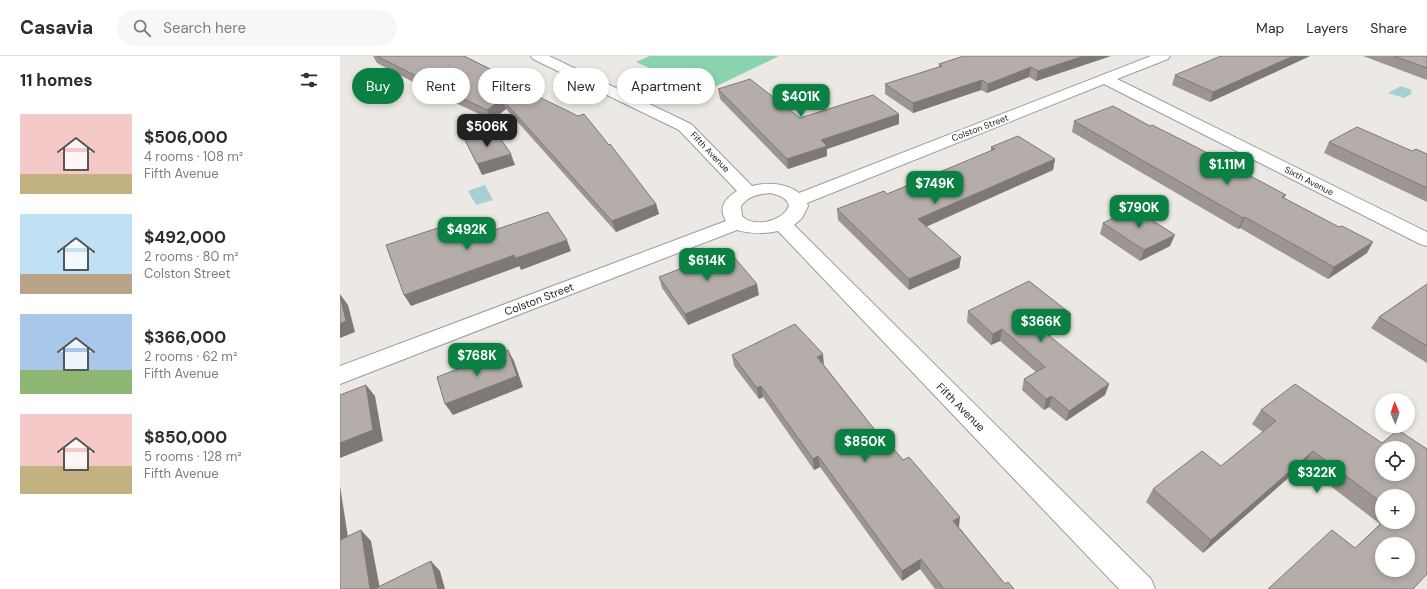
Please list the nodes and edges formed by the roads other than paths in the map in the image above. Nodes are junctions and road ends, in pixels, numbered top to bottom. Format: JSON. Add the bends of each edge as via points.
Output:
{"nodes":[{"id":1,"x":538,"y":56,"type":"edge"},
{"id":2,"x":1163,"y":56,"type":"edge"},
{"id":3,"x":1105,"y":79,"type":"junction"},
{"id":4,"x":748,"y":192,"type":"junction"},
{"id":5,"x":797,"y":200,"type":"junction"},
{"id":6,"x":737,"y":223,"type":"junction"},
{"id":7,"x":782,"y":224,"type":"junction"},
{"id":8,"x":1427,"y":240,"type":"edge"},
{"id":9,"x":340,"y":375,"type":"edge"},
{"id":10,"x":1140,"y":589,"type":"edge"}],
"edges":[{"from":1,"to":4,"type":"street","name":"Fifth Avenue","via":[[685,127]]},
{"from":2,"to":3,"type":"street","name":"Colston Street"},
{"from":3,"to":5,"type":"street","name":"Colston Street"},
{"from":3,"to":8,"type":"street","name":"Sixth Avenue"},
{"from":4,"to":5,"type":"street","via":[[771,188],[791,194]]},
{"from":4,"to":6,"type":"street","via":[[732,203],[730,210]]},
{"from":5,"to":7,"type":"street","via":[[799,207],[796,214]]},
{"from":6,"to":7,"type":"street","via":[[758,228]]},
{"from":6,"to":9,"type":"street","name":"Colston Street"},
{"from":7,"to":10,"type":"street","name":"Fifth Avenue"}]}
